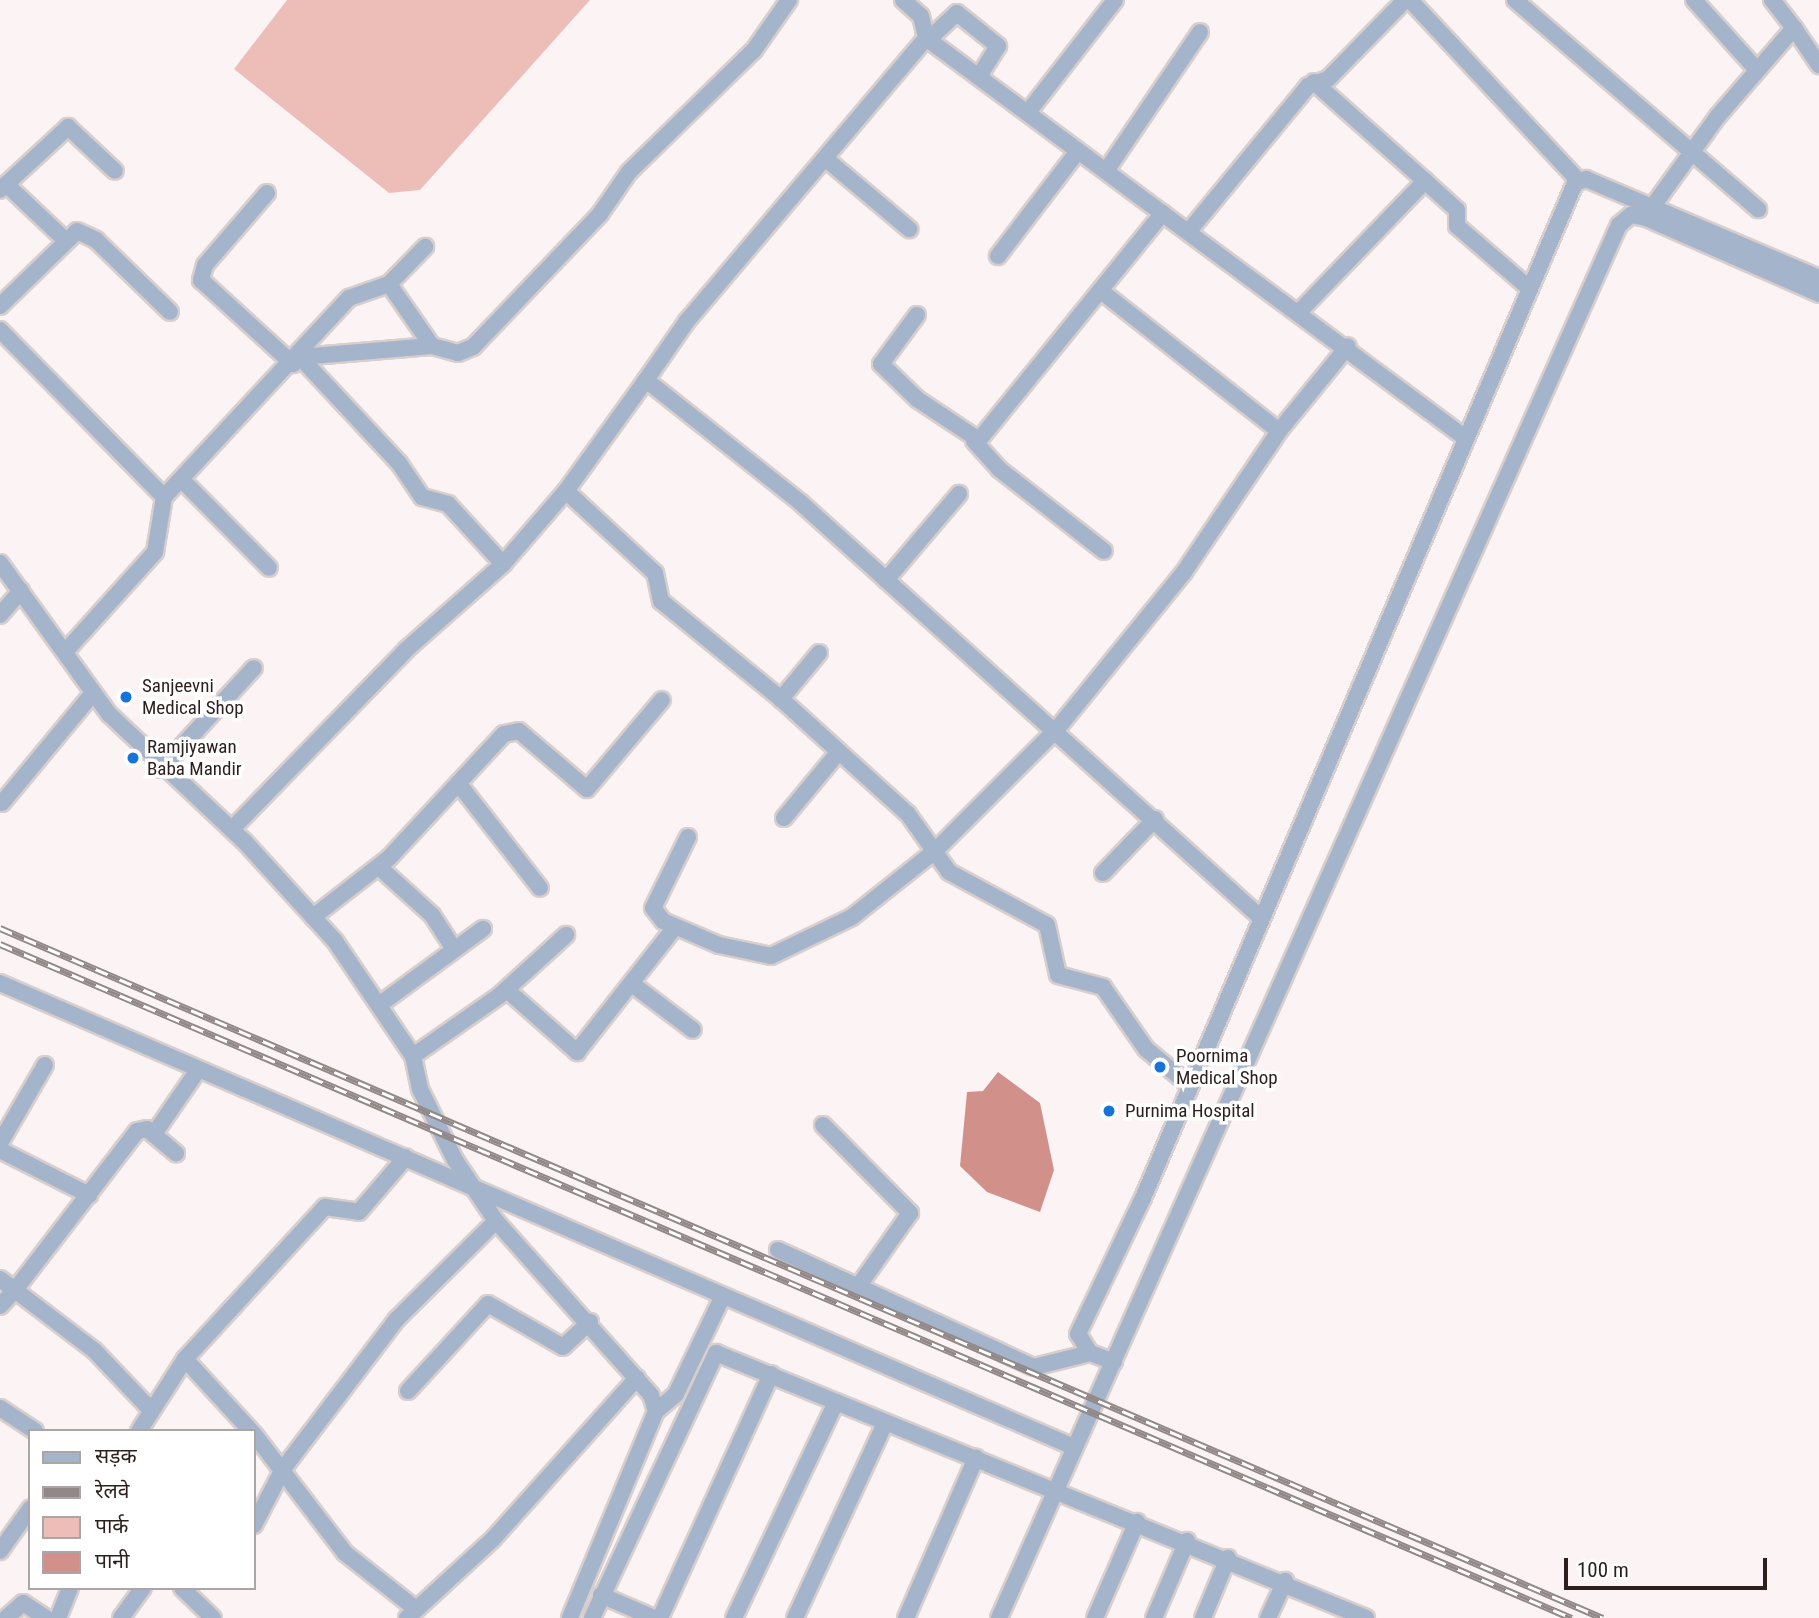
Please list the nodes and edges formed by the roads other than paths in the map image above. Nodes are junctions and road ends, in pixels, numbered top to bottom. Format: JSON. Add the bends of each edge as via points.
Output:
{"nodes":[{"id":1,"x":789,"y":0,"type":"edge"},
{"id":2,"x":903,"y":0,"type":"edge"},
{"id":3,"x":1115,"y":0,"type":"edge"},
{"id":4,"x":1405,"y":0,"type":"edge"},
{"id":5,"x":1410,"y":0,"type":"edge"},
{"id":6,"x":1515,"y":0,"type":"edge"},
{"id":7,"x":1694,"y":0,"type":"edge"},
{"id":8,"x":1772,"y":0,"type":"edge"},
{"id":9,"x":1794,"y":28,"type":"junction"},
{"id":10,"x":1200,"y":32,"type":"dead end"},
{"id":11,"x":927,"y":38,"type":"junction"},
{"id":12,"x":1819,"y":65,"type":"edge"},
{"id":13,"x":1757,"y":70,"type":"junction"},
{"id":14,"x":979,"y":76,"type":"junction"},
{"id":15,"x":1314,"y":82,"type":"junction"},
{"id":16,"x":1029,"y":111,"type":"junction"},
{"id":17,"x":1694,"y":148,"type":"junction"},
{"id":18,"x":1078,"y":151,"type":"junction"},
{"id":19,"x":826,"y":159,"type":"junction"},
{"id":20,"x":1108,"y":168,"type":"junction"},
{"id":21,"x":115,"y":171,"type":"dead end"},
{"id":22,"x":1578,"y":180,"type":"junction"},
{"id":23,"x":1424,"y":181,"type":"junction"},
{"id":24,"x":3,"y":187,"type":"edge"},
{"id":25,"x":267,"y":193,"type":"dead end"},
{"id":26,"x":1758,"y":209,"type":"dead end"},
{"id":27,"x":1648,"y":212,"type":"junction"},
{"id":28,"x":1163,"y":213,"type":"junction"},
{"id":29,"x":909,"y":229,"type":"dead end"},
{"id":30,"x":1189,"y":231,"type":"junction"},
{"id":31,"x":64,"y":239,"type":"junction"},
{"id":32,"x":425,"y":247,"type":"dead end"},
{"id":33,"x":998,"y":256,"type":"dead end"},
{"id":34,"x":1819,"y":278,"type":"edge"},
{"id":35,"x":389,"y":284,"type":"junction"},
{"id":36,"x":1530,"y":289,"type":"junction"},
{"id":37,"x":1101,"y":291,"type":"junction"},
{"id":38,"x":1819,"y":294,"type":"edge"},
{"id":39,"x":0,"y":306,"type":"edge"},
{"id":40,"x":170,"y":312,"type":"dead end"},
{"id":41,"x":1299,"y":312,"type":"junction"},
{"id":42,"x":918,"y":315,"type":"dead end"},
{"id":43,"x":0,"y":330,"type":"edge"},
{"id":44,"x":432,"y":346,"type":"junction"},
{"id":45,"x":1348,"y":346,"type":"junction"},
{"id":46,"x":296,"y":361,"type":"junction"},
{"id":47,"x":646,"y":380,"type":"junction"},
{"id":48,"x":1279,"y":431,"type":"junction"},
{"id":49,"x":1464,"y":437,"type":"junction"},
{"id":50,"x":974,"y":441,"type":"junction"},
{"id":51,"x":183,"y":481,"type":"junction"},
{"id":52,"x":566,"y":491,"type":"junction"},
{"id":53,"x":959,"y":494,"type":"dead end"},
{"id":54,"x":164,"y":497,"type":"junction"},
{"id":55,"x":1104,"y":551,"type":"dead end"},
{"id":56,"x":0,"y":563,"type":"edge"},
{"id":57,"x":503,"y":564,"type":"junction"},
{"id":58,"x":269,"y":568,"type":"dead end"},
{"id":59,"x":886,"y":580,"type":"junction"},
{"id":60,"x":21,"y":591,"type":"junction"},
{"id":61,"x":0,"y":615,"type":"edge"},
{"id":62,"x":65,"y":652,"type":"junction"},
{"id":63,"x":819,"y":653,"type":"dead end"},
{"id":64,"x":254,"y":668,"type":"dead end"},
{"id":65,"x":93,"y":692,"type":"junction"},
{"id":66,"x":781,"y":699,"type":"junction"},
{"id":67,"x":662,"y":700,"type":"dead end"},
{"id":68,"x":1058,"y":729,"type":"junction"},
{"id":69,"x":838,"y":754,"type":"junction"},
{"id":70,"x":162,"y":769,"type":"junction"},
{"id":71,"x":458,"y":783,"type":"junction"},
{"id":72,"x":2,"y":803,"type":"dead end"},
{"id":73,"x":784,"y":818,"type":"dead end"},
{"id":74,"x":1155,"y":820,"type":"junction"},
{"id":75,"x":232,"y":829,"type":"junction"},
{"id":76,"x":688,"y":836,"type":"dead end"},
{"id":77,"x":935,"y":851,"type":"junction"},
{"id":78,"x":379,"y":867,"type":"junction"},
{"id":79,"x":1103,"y":873,"type":"dead end"},
{"id":80,"x":540,"y":888,"type":"dead end"},
{"id":81,"x":1258,"y":915,"type":"junction"},
{"id":82,"x":313,"y":917,"type":"junction"},
{"id":83,"x":675,"y":927,"type":"junction"},
{"id":84,"x":483,"y":929,"type":"dead end"},
{"id":85,"x":566,"y":934,"type":"dead end"},
{"id":86,"x":454,"y":949,"type":"junction"},
{"id":87,"x":0,"y":983,"type":"edge"},
{"id":88,"x":632,"y":984,"type":"junction"},
{"id":89,"x":507,"y":989,"type":"junction"},
{"id":90,"x":379,"y":1004,"type":"junction"},
{"id":91,"x":693,"y":1030,"type":"dead end"},
{"id":92,"x":413,"y":1056,"type":"junction"},
{"id":93,"x":45,"y":1066,"type":"dead end"},
{"id":94,"x":198,"y":1070,"type":"junction"},
{"id":95,"x":1189,"y":1085,"type":"junction"},
{"id":96,"x":822,"y":1125,"type":"dead end"},
{"id":97,"x":154,"y":1134,"type":"junction"},
{"id":98,"x":0,"y":1143,"type":"edge"},
{"id":99,"x":0,"y":1150,"type":"edge"},
{"id":100,"x":176,"y":1153,"type":"dead end"},
{"id":101,"x":406,"y":1157,"type":"junction"},
{"id":102,"x":477,"y":1191,"type":"junction"},
{"id":103,"x":89,"y":1195,"type":"junction"},
{"id":104,"x":496,"y":1220,"type":"junction"},
{"id":105,"x":778,"y":1250,"type":"dead end"},
{"id":106,"x":0,"y":1279,"type":"edge"},
{"id":107,"x":860,"y":1284,"type":"junction"},
{"id":108,"x":15,"y":1290,"type":"junction"},
{"id":109,"x":722,"y":1298,"type":"junction"},
{"id":110,"x":0,"y":1306,"type":"edge"},
{"id":111,"x":590,"y":1322,"type":"junction"},
{"id":112,"x":1090,"y":1353,"type":"junction"},
{"id":113,"x":186,"y":1359,"type":"junction"},
{"id":114,"x":1114,"y":1362,"type":"junction"},
{"id":115,"x":771,"y":1374,"type":"junction"},
{"id":116,"x":637,"y":1378,"type":"junction"},
{"id":117,"x":408,"y":1391,"type":"dead end"},
{"id":118,"x":836,"y":1402,"type":"junction"},
{"id":119,"x":0,"y":1408,"type":"edge"},
{"id":120,"x":149,"y":1408,"type":"junction"},
{"id":121,"x":656,"y":1411,"type":"junction"},
{"id":122,"x":885,"y":1423,"type":"junction"},
{"id":123,"x":32,"y":1429,"type":"edge"},
{"id":124,"x":140,"y":1429,"type":"edge"},
{"id":125,"x":250,"y":1429,"type":"edge"},
{"id":126,"x":256,"y":1436,"type":"edge"},
{"id":127,"x":1074,"y":1447,"type":"junction"},
{"id":128,"x":976,"y":1458,"type":"junction"},
{"id":129,"x":283,"y":1469,"type":"junction"},
{"id":130,"x":1056,"y":1489,"type":"junction"},
{"id":131,"x":28,"y":1511,"type":"edge"},
{"id":132,"x":256,"y":1521,"type":"edge"},
{"id":133,"x":1137,"y":1522,"type":"junction"},
{"id":134,"x":1186,"y":1541,"type":"junction"},
{"id":135,"x":0,"y":1551,"type":"edge"},
{"id":136,"x":1228,"y":1558,"type":"junction"},
{"id":137,"x":1285,"y":1581,"type":"junction"},
{"id":138,"x":69,"y":1590,"type":"edge"},
{"id":139,"x":142,"y":1590,"type":"edge"},
{"id":140,"x":183,"y":1590,"type":"edge"},
{"id":141,"x":601,"y":1595,"type":"junction"},
{"id":142,"x":1328,"y":1602,"type":"junction"},
{"id":143,"x":412,"y":1614,"type":"edge"},
{"id":144,"x":1349,"y":1615,"type":"edge"},
{"id":145,"x":125,"y":1616,"type":"edge"},
{"id":146,"x":6,"y":1618,"type":"edge"},
{"id":147,"x":46,"y":1618,"type":"edge"},
{"id":148,"x":58,"y":1618,"type":"edge"},
{"id":149,"x":213,"y":1618,"type":"edge"},
{"id":150,"x":570,"y":1618,"type":"edge"},
{"id":151,"x":592,"y":1618,"type":"edge"},
{"id":152,"x":654,"y":1618,"type":"edge"},
{"id":153,"x":660,"y":1618,"type":"edge"},
{"id":154,"x":734,"y":1618,"type":"edge"},
{"id":155,"x":795,"y":1618,"type":"edge"},
{"id":156,"x":906,"y":1618,"type":"edge"},
{"id":157,"x":999,"y":1618,"type":"edge"},
{"id":158,"x":1095,"y":1618,"type":"edge"},
{"id":159,"x":1154,"y":1618,"type":"edge"},
{"id":160,"x":1203,"y":1618,"type":"edge"},
{"id":161,"x":1268,"y":1618,"type":"edge"},
{"id":162,"x":1321,"y":1618,"type":"edge"},
{"id":163,"x":1366,"y":1618,"type":"edge"}],
"edges":[{"from":1,"to":44,"type":"street","via":[[754,50],[629,172],[600,214],[473,347],[458,353]]},
{"from":2,"to":11,"type":"street","via":[[921,16]]},
{"from":3,"to":16,"type":"street"},
{"from":4,"to":15,"type":"street","via":[[1328,79]]},
{"from":5,"to":22,"type":"street"},
{"from":6,"to":17,"type":"street"},
{"from":7,"to":13,"type":"street"},
{"from":8,"to":9,"type":"street"},
{"from":9,"to":12,"type":"street"},
{"from":9,"to":13,"type":"street"},
{"from":10,"to":20,"type":"street","via":[[1130,127]]},
{"from":11,"to":14,"type":"street"},
{"from":11,"to":14,"type":"street","via":[[953,12],[966,20],[998,46]]},
{"from":11,"to":19,"type":"street"},
{"from":13,"to":17,"type":"street"},
{"from":14,"to":16,"type":"street"},
{"from":15,"to":23,"type":"street"},
{"from":15,"to":30,"type":"street"},
{"from":16,"to":18,"type":"street"},
{"from":17,"to":26,"type":"street"},
{"from":17,"to":27,"type":"street"},
{"from":18,"to":20,"type":"street"},
{"from":18,"to":33,"type":"street"},
{"from":19,"to":29,"type":"street"},
{"from":19,"to":47,"type":"street","via":[[687,321]]},
{"from":20,"to":28,"type":"street"},
{"from":21,"to":24,"type":"street","via":[[68,127]]},
{"from":22,"to":27,"type":"street"},
{"from":22,"to":36,"type":"street"},
{"from":23,"to":36,"type":"street","via":[[1457,210],[1457,226]]},
{"from":23,"to":41,"type":"street"},
{"from":24,"to":31,"type":"street"},
{"from":25,"to":46,"type":"street","via":[[205,265],[201,280]]},
{"from":27,"to":34,"type":"street"},
{"from":27,"to":38,"type":"street"},
{"from":27,"to":114,"type":"street","via":[[1631,215],[1619,225]]},
{"from":28,"to":30,"type":"street"},
{"from":28,"to":37,"type":"street"},
{"from":30,"to":41,"type":"street"},
{"from":31,"to":39,"type":"street"},
{"from":31,"to":40,"type":"street","via":[[86,233]]},
{"from":32,"to":35,"type":"street"},
{"from":35,"to":44,"type":"street"},
{"from":35,"to":46,"type":"street","via":[[355,293]]},
{"from":36,"to":49,"type":"street"},
{"from":37,"to":48,"type":"street"},
{"from":37,"to":50,"type":"street"},
{"from":41,"to":45,"type":"street"},
{"from":42,"to":50,"type":"street","via":[[881,364]]},
{"from":43,"to":54,"type":"street"},
{"from":44,"to":46,"type":"street"},
{"from":45,"to":48,"type":"street"},
{"from":45,"to":49,"type":"street"},
{"from":46,"to":51,"type":"street"},
{"from":46,"to":57,"type":"street","via":[[399,463],[422,497],[448,504]]},
{"from":47,"to":52,"type":"street"},
{"from":47,"to":59,"type":"street"},
{"from":48,"to":68,"type":"street","via":[[1205,544]]},
{"from":49,"to":81,"type":"street"},
{"from":50,"to":55,"type":"street","via":[[999,469]]},
{"from":51,"to":54,"type":"street"},
{"from":51,"to":58,"type":"street"},
{"from":52,"to":57,"type":"street"},
{"from":52,"to":66,"type":"street","via":[[655,573],[661,601]]},
{"from":53,"to":59,"type":"street"},
{"from":54,"to":62,"type":"street","via":[[155,552]]},
{"from":56,"to":60,"type":"street"},
{"from":57,"to":75,"type":"street","via":[[407,649]]},
{"from":59,"to":68,"type":"street"},
{"from":60,"to":61,"type":"street"},
{"from":60,"to":62,"type":"street"},
{"from":62,"to":65,"type":"street"},
{"from":63,"to":66,"type":"street"},
{"from":64,"to":70,"type":"street"},
{"from":65,"to":70,"type":"street"},
{"from":65,"to":72,"type":"street"},
{"from":66,"to":69,"type":"street"},
{"from":67,"to":71,"type":"street","via":[[587,789],[519,731],[504,734]]},
{"from":68,"to":74,"type":"street"},
{"from":68,"to":77,"type":"street"},
{"from":69,"to":73,"type":"street"},
{"from":69,"to":77,"type":"street","via":[[908,814]]},
{"from":70,"to":75,"type":"street"},
{"from":71,"to":78,"type":"street"},
{"from":71,"to":80,"type":"street"},
{"from":74,"to":79,"type":"street"},
{"from":74,"to":81,"type":"street"},
{"from":75,"to":82,"type":"street"},
{"from":76,"to":83,"type":"street","via":[[653,908]]},
{"from":77,"to":83,"type":"street","via":[[852,917],[778,955],[719,945]]},
{"from":77,"to":95,"type":"street","via":[[949,872],[1047,925],[1058,975],[1102,987],[1146,1049]]},
{"from":78,"to":82,"type":"street"},
{"from":78,"to":86,"type":"street","via":[[432,915]]},
{"from":81,"to":95,"type":"street"},
{"from":82,"to":90,"type":"street"},
{"from":83,"to":88,"type":"street"},
{"from":84,"to":86,"type":"street"},
{"from":85,"to":89,"type":"street"},
{"from":86,"to":90,"type":"street"},
{"from":87,"to":94,"type":"street"},
{"from":88,"to":89,"type":"street","via":[[577,1052]]},
{"from":88,"to":91,"type":"street"},
{"from":89,"to":92,"type":"street"},
{"from":90,"to":92,"type":"street"},
{"from":92,"to":102,"type":"street","via":[[420,1089]]},
{"from":93,"to":98,"type":"street"},
{"from":94,"to":97,"type":"street"},
{"from":94,"to":101,"type":"street"},
{"from":95,"to":112,"type":"street","via":[[1078,1334]]},
{"from":96,"to":107,"type":"street","via":[[909,1213]]},
{"from":97,"to":100,"type":"street"},
{"from":97,"to":103,"type":"street","via":[[137,1131]]},
{"from":99,"to":103,"type":"street","via":[[37,1174]]},
{"from":101,"to":102,"type":"street"},
{"from":101,"to":113,"type":"street","via":[[359,1212],[325,1207]]},
{"from":102,"to":104,"type":"street"},
{"from":102,"to":109,"type":"street"},
{"from":103,"to":108,"type":"street"},
{"from":104,"to":111,"type":"street"},
{"from":104,"to":129,"type":"street","via":[[397,1319]]},
{"from":105,"to":107,"type":"street"},
{"from":106,"to":108,"type":"street"},
{"from":107,"to":112,"type":"street","via":[[1034,1367]]},
{"from":108,"to":110,"type":"street"},
{"from":108,"to":120,"type":"street","via":[[95,1351]]},
{"from":109,"to":121,"type":"street","via":[[677,1394]]},
{"from":109,"to":127,"type":"street"},
{"from":111,"to":116,"type":"street"},
{"from":111,"to":117,"type":"street","via":[[563,1347],[488,1304]]},
{"from":112,"to":114,"type":"street"},
{"from":113,"to":120,"type":"street"},
{"from":113,"to":125,"type":"street"},
{"from":114,"to":127,"type":"street"},
{"from":115,"to":118,"type":"street"},
{"from":115,"to":141,"type":"street","via":[[716,1353]]},
{"from":115,"to":153,"type":"street"},
{"from":116,"to":121,"type":"street"},
{"from":116,"to":143,"type":"street","via":[[494,1539]]},
{"from":118,"to":122,"type":"street"},
{"from":118,"to":154,"type":"street"},
{"from":119,"to":123,"type":"street"},
{"from":120,"to":124,"type":"street"},
{"from":121,"to":150,"type":"street"},
{"from":122,"to":128,"type":"street"},
{"from":122,"to":155,"type":"street"},
{"from":126,"to":129,"type":"street"},
{"from":127,"to":130,"type":"street"},
{"from":128,"to":130,"type":"street"},
{"from":128,"to":156,"type":"street"},
{"from":129,"to":132,"type":"street"},
{"from":129,"to":143,"type":"street","via":[[345,1553]]},
{"from":130,"to":133,"type":"street"},
{"from":130,"to":157,"type":"street"},
{"from":131,"to":135,"type":"street"},
{"from":133,"to":134,"type":"street"},
{"from":133,"to":158,"type":"street"},
{"from":134,"to":136,"type":"street"},
{"from":134,"to":159,"type":"street"},
{"from":136,"to":137,"type":"street"},
{"from":136,"to":160,"type":"street"},
{"from":137,"to":142,"type":"street"},
{"from":137,"to":161,"type":"street"},
{"from":138,"to":148,"type":"street"},
{"from":139,"to":145,"type":"street"},
{"from":140,"to":149,"type":"street"},
{"from":141,"to":151,"type":"street"},
{"from":141,"to":152,"type":"street"},
{"from":142,"to":144,"type":"street"},
{"from":142,"to":162,"type":"street"},
{"from":144,"to":163,"type":"street"},
{"from":146,"to":147,"type":"street","via":[[23,1603]]}]}
